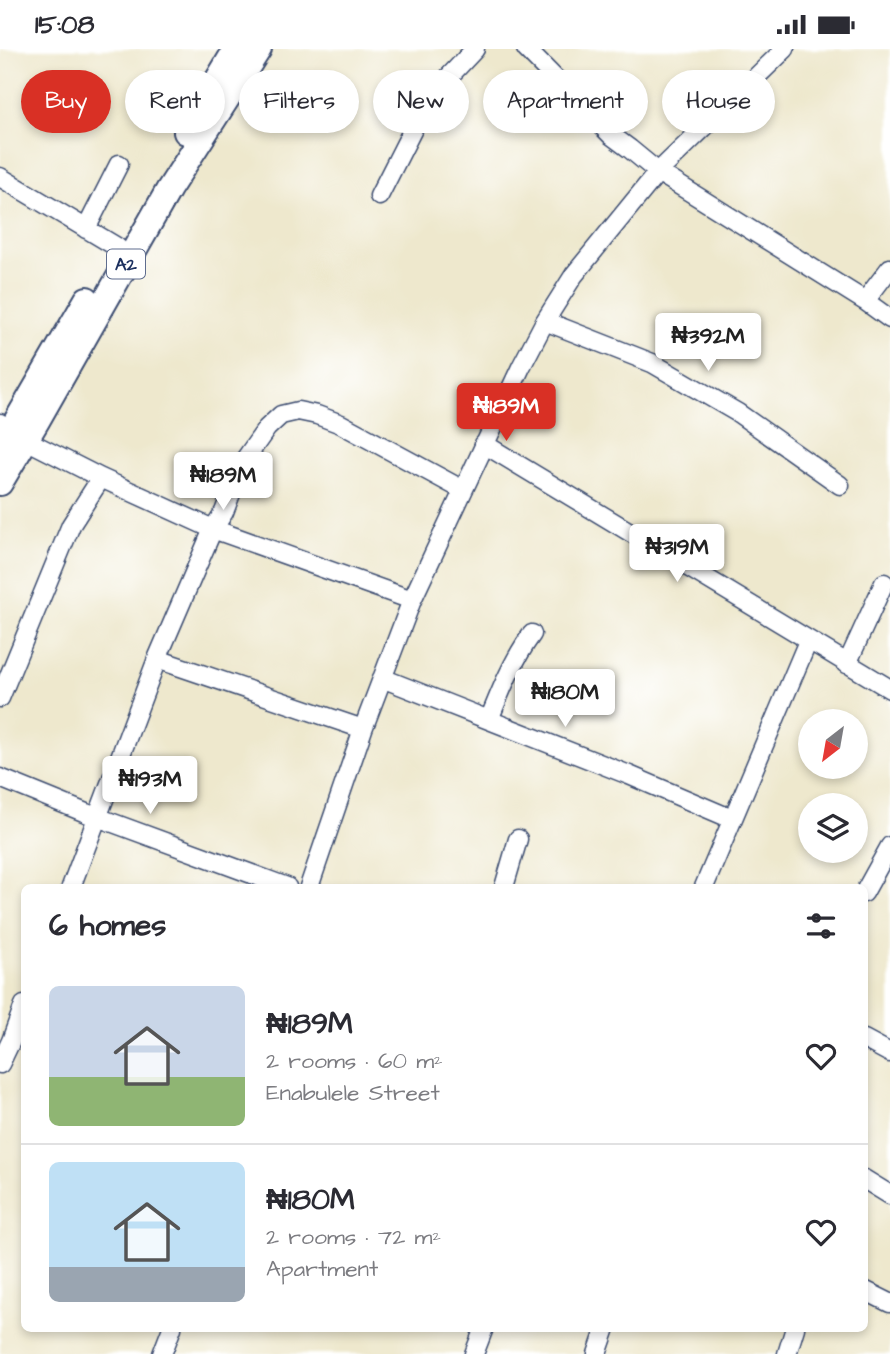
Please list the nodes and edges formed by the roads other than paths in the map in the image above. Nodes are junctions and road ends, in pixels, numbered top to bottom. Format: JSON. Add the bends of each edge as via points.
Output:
{"nodes":[{"id":1,"x":236,"y":49,"type":"edge"},
{"id":2,"x":259,"y":49,"type":"edge"},
{"id":3,"x":475,"y":49,"type":"edge"},
{"id":4,"x":526,"y":49,"type":"edge"},
{"id":5,"x":785,"y":49,"type":"edge"},
{"id":6,"x":119,"y":164,"type":"dead end"},
{"id":7,"x":658,"y":172,"type":"junction"},
{"id":8,"x":0,"y":177,"type":"edge"},
{"id":9,"x":379,"y":196,"type":"dead end"},
{"id":10,"x":86,"y":229,"type":"junction"},
{"id":11,"x":117,"y":247,"type":"junction"},
{"id":12,"x":890,"y":268,"type":"edge"},
{"id":13,"x":865,"y":301,"type":"junction"},
{"id":14,"x":890,"y":319,"type":"edge"},
{"id":15,"x":545,"y":321,"type":"junction"},
{"id":16,"x":9,"y":435,"type":"edge"},
{"id":17,"x":484,"y":445,"type":"junction"},
{"id":18,"x":101,"y":478,"type":"junction"},
{"id":19,"x":0,"y":483,"type":"edge"},
{"id":20,"x":840,"y":485,"type":"dead end"},
{"id":21,"x":463,"y":490,"type":"junction"},
{"id":22,"x":213,"y":529,"type":"junction"},
{"id":23,"x":884,"y":583,"type":"dead end"},
{"id":24,"x":412,"y":600,"type":"junction"},
{"id":25,"x":532,"y":633,"type":"dead end"},
{"id":26,"x":808,"y":641,"type":"junction"},
{"id":27,"x":157,"y":659,"type":"junction"},
{"id":28,"x":847,"y":664,"type":"junction"},
{"id":29,"x":382,"y":678,"type":"junction"},
{"id":30,"x":890,"y":689,"type":"edge"},
{"id":31,"x":0,"y":698,"type":"edge"},
{"id":32,"x":489,"y":720,"type":"junction"},
{"id":33,"x":363,"y":729,"type":"junction"},
{"id":34,"x":0,"y":778,"type":"edge"},
{"id":35,"x":98,"y":818,"type":"junction"},
{"id":36,"x":732,"y":819,"type":"junction"},
{"id":37,"x":518,"y":839,"type":"dead end"},
{"id":38,"x":890,"y":846,"type":"edge"},
{"id":39,"x":72,"y":884,"type":"edge"},
{"id":40,"x":279,"y":884,"type":"edge"},
{"id":41,"x":310,"y":884,"type":"edge"},
{"id":42,"x":506,"y":884,"type":"edge"},
{"id":43,"x":705,"y":884,"type":"edge"},
{"id":44,"x":868,"y":886,"type":"edge"},
{"id":45,"x":21,"y":1024,"type":"edge"},
{"id":46,"x":868,"y":1041,"type":"edge"},
{"id":47,"x":18,"y":1044,"type":"edge"},
{"id":48,"x":890,"y":1053,"type":"edge"},
{"id":49,"x":0,"y":1064,"type":"edge"},
{"id":50,"x":868,"y":1181,"type":"edge"},
{"id":51,"x":890,"y":1195,"type":"edge"},
{"id":52,"x":868,"y":1292,"type":"edge"},
{"id":53,"x":890,"y":1303,"type":"edge"},
{"id":54,"x":170,"y":1332,"type":"edge"},
{"id":55,"x":482,"y":1332,"type":"edge"},
{"id":56,"x":605,"y":1332,"type":"edge"},
{"id":57,"x":793,"y":1332,"type":"edge"},
{"id":58,"x":162,"y":1354,"type":"edge"},
{"id":59,"x":474,"y":1354,"type":"edge"},
{"id":60,"x":597,"y":1354,"type":"edge"},
{"id":61,"x":788,"y":1354,"type":"edge"}],
"edges":[{"from":1,"to":11,"type":"highway","number":"A2"},
{"from":2,"to":16,"type":"highway","number":"A2"},
{"from":3,"to":9,"type":"street","via":[[443,83],[415,125]]},
{"from":4,"to":7,"type":"street","via":[[611,135]]},
{"from":5,"to":7,"type":"street"},
{"from":6,"to":10,"type":"street"},
{"from":7,"to":13,"type":"street"},
{"from":7,"to":15,"type":"street","via":[[574,275]]},
{"from":8,"to":10,"type":"street"},
{"from":10,"to":11,"type":"street"},
{"from":11,"to":16,"type":"highway","number":"A2"},
{"from":12,"to":13,"type":"street"},
{"from":13,"to":14,"type":"street"},
{"from":15,"to":17,"type":"street"},
{"from":15,"to":20,"type":"street","via":[[652,363],[738,413]]},
{"from":16,"to":18,"type":"street"},
{"from":16,"to":19,"type":"highway","number":"A2"},
{"from":17,"to":21,"type":"street"},
{"from":17,"to":26,"type":"street"},
{"from":18,"to":22,"type":"street"},
{"from":18,"to":31,"type":"street","via":[[71,525]]},
{"from":21,"to":22,"type":"street","via":[[341,424],[298,411],[281,415],[267,428],[243,463]]},
{"from":21,"to":24,"type":"street"},
{"from":22,"to":24,"type":"street"},
{"from":22,"to":27,"type":"street"},
{"from":23,"to":28,"type":"street"},
{"from":24,"to":29,"type":"street"},
{"from":25,"to":32,"type":"street"},
{"from":26,"to":28,"type":"street"},
{"from":26,"to":36,"type":"street"},
{"from":27,"to":33,"type":"street"},
{"from":27,"to":35,"type":"street"},
{"from":28,"to":30,"type":"street"},
{"from":29,"to":32,"type":"street"},
{"from":29,"to":33,"type":"street"},
{"from":32,"to":36,"type":"street"},
{"from":33,"to":41,"type":"street"},
{"from":34,"to":35,"type":"street"},
{"from":35,"to":39,"type":"street"},
{"from":35,"to":40,"type":"street"},
{"from":36,"to":43,"type":"street"},
{"from":37,"to":42,"type":"street"},
{"from":38,"to":44,"type":"street"},
{"from":45,"to":47,"type":"street"},
{"from":46,"to":48,"type":"street"},
{"from":47,"to":49,"type":"street"},
{"from":50,"to":51,"type":"street"},
{"from":52,"to":53,"type":"street"},
{"from":54,"to":58,"type":"street"},
{"from":55,"to":59,"type":"street"},
{"from":56,"to":60,"type":"street"},
{"from":57,"to":61,"type":"street"}]}
